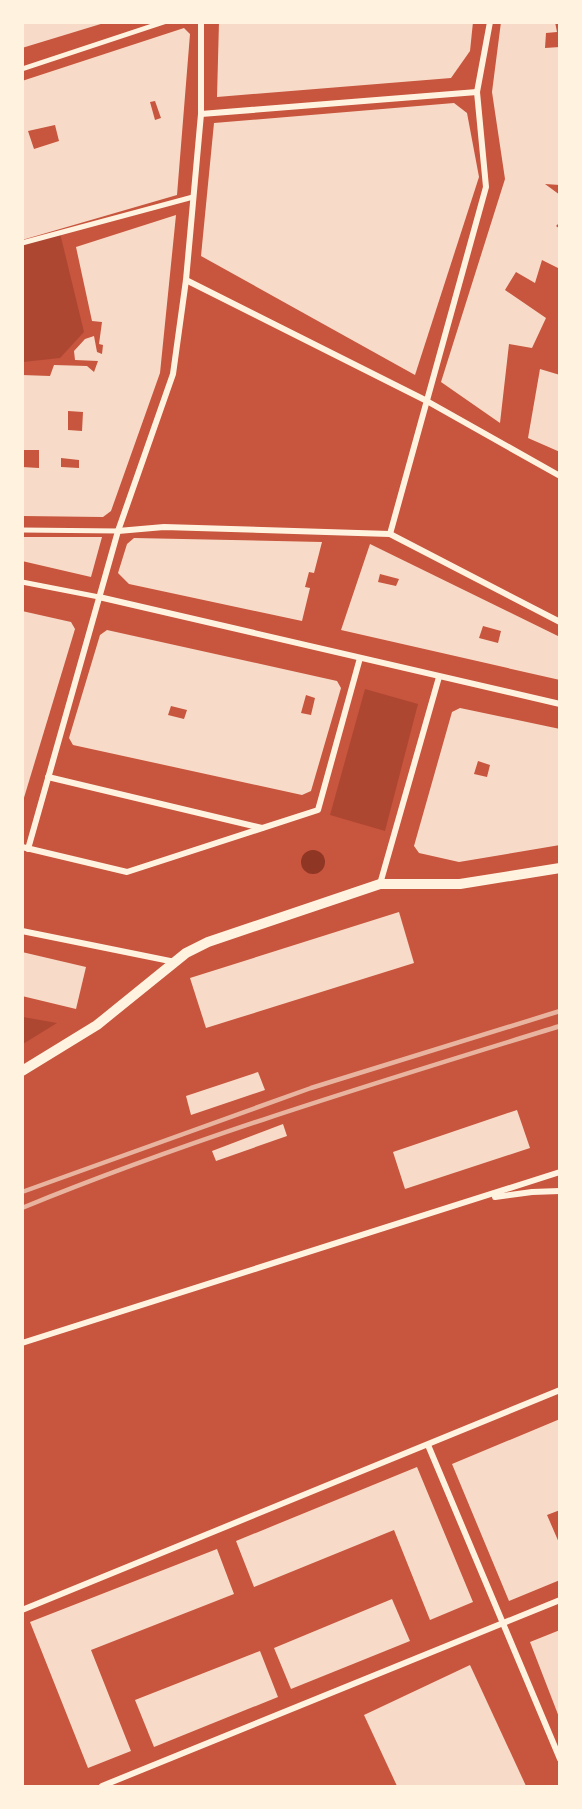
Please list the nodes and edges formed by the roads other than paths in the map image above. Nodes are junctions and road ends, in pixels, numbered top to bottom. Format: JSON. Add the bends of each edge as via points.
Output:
{"nodes":[{"id":1,"x":164,"y":22,"type":"edge"},
{"id":2,"x":201,"y":22,"type":"edge"},
{"id":3,"x":490,"y":22,"type":"edge"},
{"id":4,"x":22,"y":69,"type":"edge"},
{"id":5,"x":477,"y":92,"type":"junction"},
{"id":6,"x":201,"y":114,"type":"junction"},
{"id":7,"x":193,"y":197,"type":"junction"},
{"id":8,"x":22,"y":243,"type":"edge"},
{"id":9,"x":186,"y":280,"type":"junction"},
{"id":10,"x":425,"y":400,"type":"junction"},
{"id":11,"x":560,"y":476,"type":"edge"},
{"id":12,"x":22,"y":530,"type":"edge"},
{"id":13,"x":118,"y":531,"type":"junction"},
{"id":14,"x":390,"y":534,"type":"junction"},
{"id":15,"x":22,"y":582,"type":"edge"},
{"id":16,"x":99,"y":597,"type":"junction"},
{"id":17,"x":560,"y":622,"type":"edge"},
{"id":18,"x":360,"y":658,"type":"junction"},
{"id":19,"x":440,"y":677,"type":"junction"},
{"id":20,"x":560,"y":704,"type":"edge"},
{"id":21,"x":48,"y":777,"type":"junction"},
{"id":22,"x":263,"y":828,"type":"junction"},
{"id":23,"x":25,"y":848,"type":"edge"},
{"id":24,"x":560,"y":868,"type":"edge"},
{"id":25,"x":380,"y":884,"type":"junction"},
{"id":26,"x":22,"y":931,"type":"edge"},
{"id":27,"x":175,"y":962,"type":"junction"},
{"id":28,"x":22,"y":1071,"type":"edge"},
{"id":29,"x":560,"y":1172,"type":"edge"},
{"id":30,"x":560,"y":1191,"type":"edge"},
{"id":31,"x":477,"y":1200,"type":"junction"},
{"id":32,"x":22,"y":1342,"type":"edge"},
{"id":33,"x":560,"y":1389,"type":"edge"},
{"id":34,"x":428,"y":1445,"type":"junction"},
{"id":35,"x":560,"y":1600,"type":"edge"},
{"id":36,"x":22,"y":1610,"type":"edge"},
{"id":37,"x":501,"y":1624,"type":"junction"},
{"id":38,"x":560,"y":1759,"type":"edge"},
{"id":39,"x":102,"y":1786,"type":"edge"}],
"edges":[{"from":1,"to":4,"type":"street"},
{"from":2,"to":6,"type":"street"},
{"from":3,"to":5,"type":"street"},
{"from":5,"to":6,"type":"street"},
{"from":5,"to":10,"type":"street","via":[[486,187]]},
{"from":6,"to":7,"type":"street"},
{"from":7,"to":8,"type":"street"},
{"from":7,"to":9,"type":"street"},
{"from":9,"to":10,"type":"street"},
{"from":9,"to":13,"type":"street","via":[[173,374]]},
{"from":10,"to":11,"type":"street"},
{"from":10,"to":14,"type":"street"},
{"from":12,"to":13,"type":"street"},
{"from":13,"to":14,"type":"street","via":[[164,527]]},
{"from":13,"to":16,"type":"street"},
{"from":14,"to":17,"type":"street"},
{"from":15,"to":16,"type":"street"},
{"from":16,"to":18,"type":"street"},
{"from":16,"to":21,"type":"street"},
{"from":18,"to":19,"type":"street"},
{"from":18,"to":22,"type":"street","via":[[318,810]]},
{"from":19,"to":20,"type":"street"},
{"from":19,"to":25,"type":"street"},
{"from":21,"to":22,"type":"street"},
{"from":21,"to":23,"type":"street"},
{"from":22,"to":23,"type":"street","via":[[127,872]]},
{"from":24,"to":25,"type":"street","via":[[460,884]]},
{"from":25,"to":27,"type":"street","via":[[208,942]]},
{"from":26,"to":27,"type":"street"},
{"from":27,"to":28,"type":"street","via":[[97,1025]]},
{"from":29,"to":31,"type":"street"},
{"from":30,"to":31,"type":"street"},
{"from":31,"to":32,"type":"street"},
{"from":33,"to":34,"type":"street"},
{"from":34,"to":36,"type":"street"},
{"from":34,"to":37,"type":"street"},
{"from":35,"to":37,"type":"street"},
{"from":37,"to":38,"type":"street"},
{"from":37,"to":39,"type":"street"}]}
